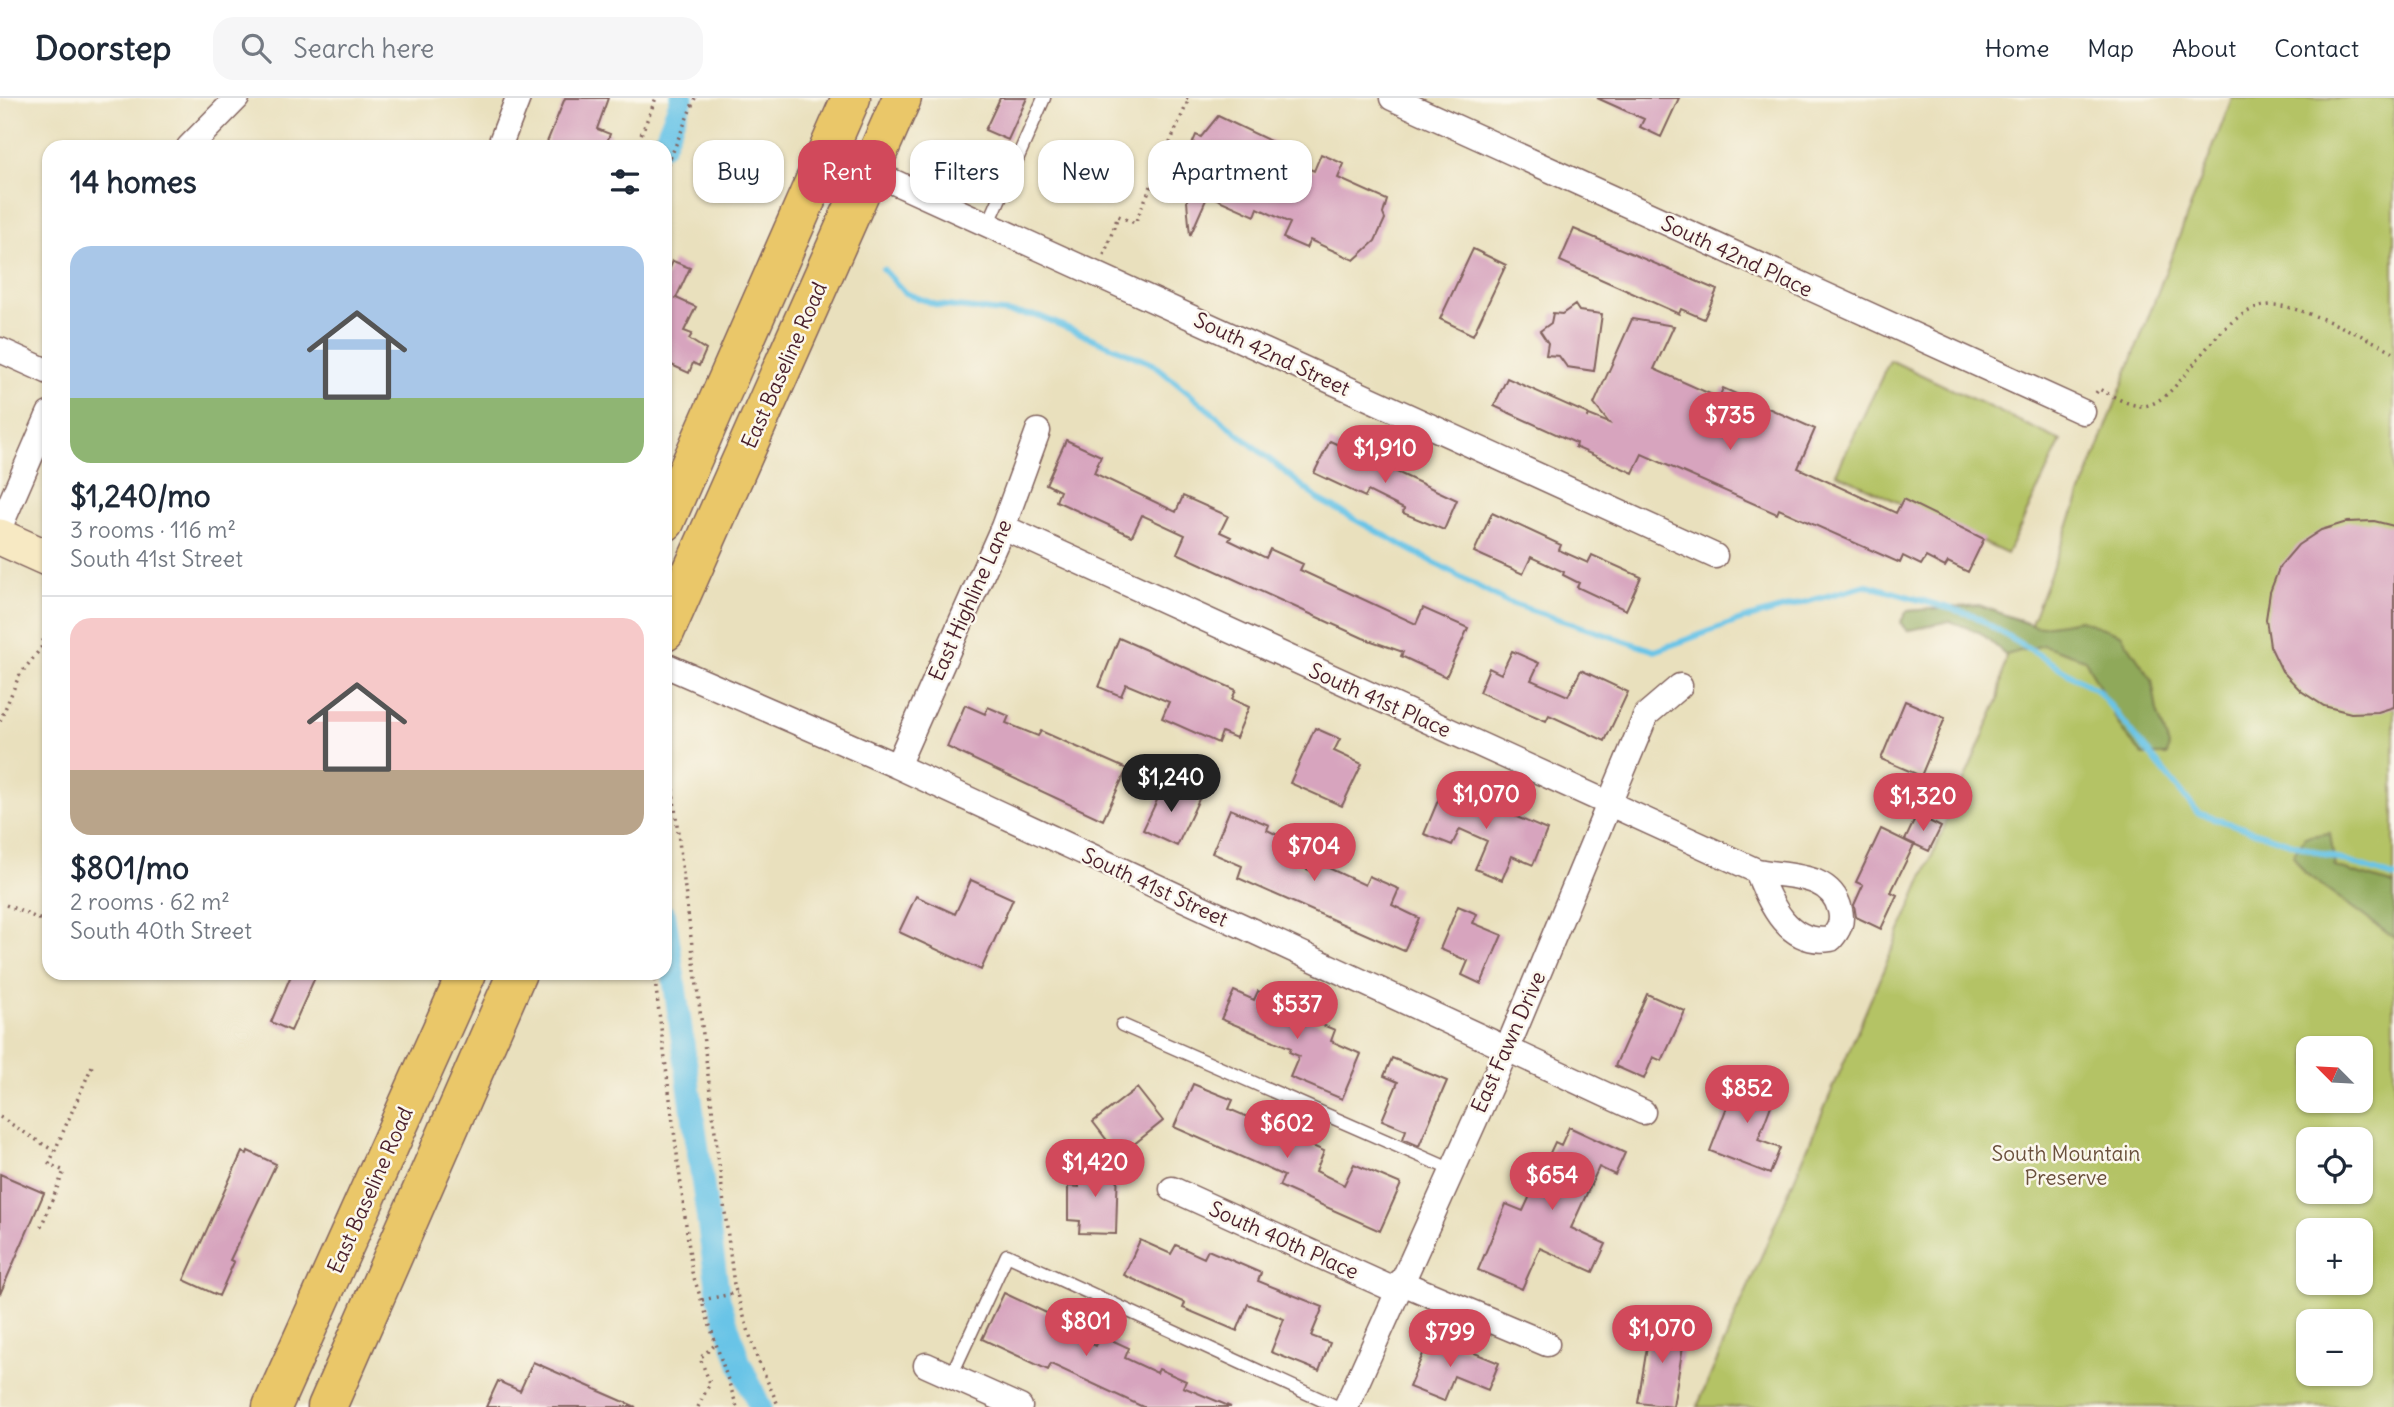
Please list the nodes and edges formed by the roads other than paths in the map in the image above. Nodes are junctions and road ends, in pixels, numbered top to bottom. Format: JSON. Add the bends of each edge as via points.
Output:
{"nodes":[{"id":1,"x":237,"y":98,"type":"edge"},
{"id":2,"x":518,"y":98,"type":"edge"},
{"id":3,"x":851,"y":98,"type":"edge"},
{"id":4,"x":902,"y":98,"type":"edge"},
{"id":5,"x":1044,"y":98,"type":"edge"},
{"id":6,"x":1392,"y":98,"type":"edge"},
{"id":7,"x":195,"y":140,"type":"edge"},
{"id":8,"x":502,"y":140,"type":"edge"},
{"id":9,"x":833,"y":140,"type":"edge"},
{"id":10,"x":884,"y":140,"type":"edge"},
{"id":11,"x":896,"y":184,"type":"edge"},
{"id":12,"x":806,"y":203,"type":"edge"},
{"id":13,"x":856,"y":203,"type":"edge"},
{"id":14,"x":988,"y":225,"type":"junction"},
{"id":15,"x":0,"y":350,"type":"edge"},
{"id":16,"x":42,"y":369,"type":"edge"},
{"id":17,"x":2083,"y":412,"type":"road end"},
{"id":18,"x":42,"y":430,"type":"edge"},
{"id":19,"x":1038,"y":431,"type":"dead end"},
{"id":20,"x":672,"y":506,"type":"edge"},
{"id":21,"x":0,"y":527,"type":"edge"},
{"id":22,"x":1003,"y":527,"type":"junction"},
{"id":23,"x":0,"y":537,"type":"edge"},
{"id":24,"x":42,"y":556,"type":"edge"},
{"id":25,"x":1715,"y":556,"type":"dead end"},
{"id":26,"x":672,"y":616,"type":"edge"},
{"id":27,"x":672,"y":668,"type":"edge"},
{"id":28,"x":1680,"y":685,"type":"dead end"},
{"id":29,"x":897,"y":766,"type":"junction"},
{"id":30,"x":1608,"y":803,"type":"junction"},
{"id":31,"x":1757,"y":871,"type":"dead end"},
{"id":32,"x":464,"y":980,"type":"edge"},
{"id":33,"x":514,"y":980,"type":"edge"},
{"id":34,"x":1122,"y":1025,"type":"dead end"},
{"id":35,"x":1507,"y":1049,"type":"junction"},
{"id":36,"x":1643,"y":1112,"type":"dead end"},
{"id":37,"x":1450,"y":1169,"type":"junction"},
{"id":38,"x":375,"y":1182,"type":"junction"},
{"id":39,"x":1172,"y":1189,"type":"dead end"},
{"id":40,"x":416,"y":1203,"type":"junction"},
{"id":41,"x":1398,"y":1287,"type":"junction"},
{"id":42,"x":1547,"y":1344,"type":"dead end"},
{"id":43,"x":926,"y":1365,"type":"dead end"},
{"id":44,"x":951,"y":1376,"type":"junction"},
{"id":45,"x":272,"y":1407,"type":"edge"},
{"id":46,"x":327,"y":1407,"type":"edge"},
{"id":47,"x":1020,"y":1407,"type":"edge"},
{"id":48,"x":1337,"y":1407,"type":"edge"},
{"id":49,"x":1346,"y":1407,"type":"edge"}],
"edges":[{"from":1,"to":7,"type":"street"},
{"from":2,"to":8,"type":"street"},
{"from":3,"to":9,"type":"main road"},
{"from":4,"to":10,"type":"main road","name":"East Baseline Road"},
{"from":5,"to":14,"type":"lane"},
{"from":6,"to":17,"type":"street","name":"South 42nd Place"},
{"from":11,"to":14,"type":"street","name":"South 42nd Street"},
{"from":12,"to":20,"type":"main road"},
{"from":13,"to":26,"type":"main road","name":"East Baseline Road"},
{"from":14,"to":25,"type":"street","name":"South 42nd Street"},
{"from":15,"to":16,"type":"street"},
{"from":18,"to":21,"type":"street"},
{"from":19,"to":22,"type":"street","name":"East Highline Lane"},
{"from":22,"to":29,"type":"street","name":"East Highline Lane"},
{"from":22,"to":30,"type":"street","name":"South 41st Place"},
{"from":23,"to":24,"type":"main road"},
{"from":27,"to":29,"type":"street","name":"South 41st Street"},
{"from":28,"to":30,"type":"street","name":"East Fawn Drive","via":[[1647,715]]},
{"from":29,"to":35,"type":"street","name":"South 41st Street"},
{"from":30,"to":31,"type":"street","name":"South 41st Place"},
{"from":30,"to":35,"type":"street","name":"East Fawn Drive"},
{"from":32,"to":38,"type":"main road","name":"East Baseline Road"},
{"from":33,"to":40,"type":"main road"},
{"from":34,"to":37,"type":"lane"},
{"from":35,"to":36,"type":"street","name":"South 41st Street"},
{"from":35,"to":37,"type":"street","name":"East Fawn Drive"},
{"from":37,"to":41,"type":"street","name":"East Fawn Drive"},
{"from":38,"to":40,"type":"main road"},
{"from":38,"to":45,"type":"main road","name":"East Baseline Road"},
{"from":39,"to":41,"type":"street","name":"South 40th Place"},
{"from":40,"to":46,"type":"main road"},
{"from":41,"to":42,"type":"street","name":"South 40th Place"},
{"from":41,"to":49,"type":"street","name":"East Fawn Drive"},
{"from":43,"to":44,"type":"street"},
{"from":44,"to":47,"type":"street"},
{"from":44,"to":48,"type":"lane","via":[[1007,1255]]}]}
